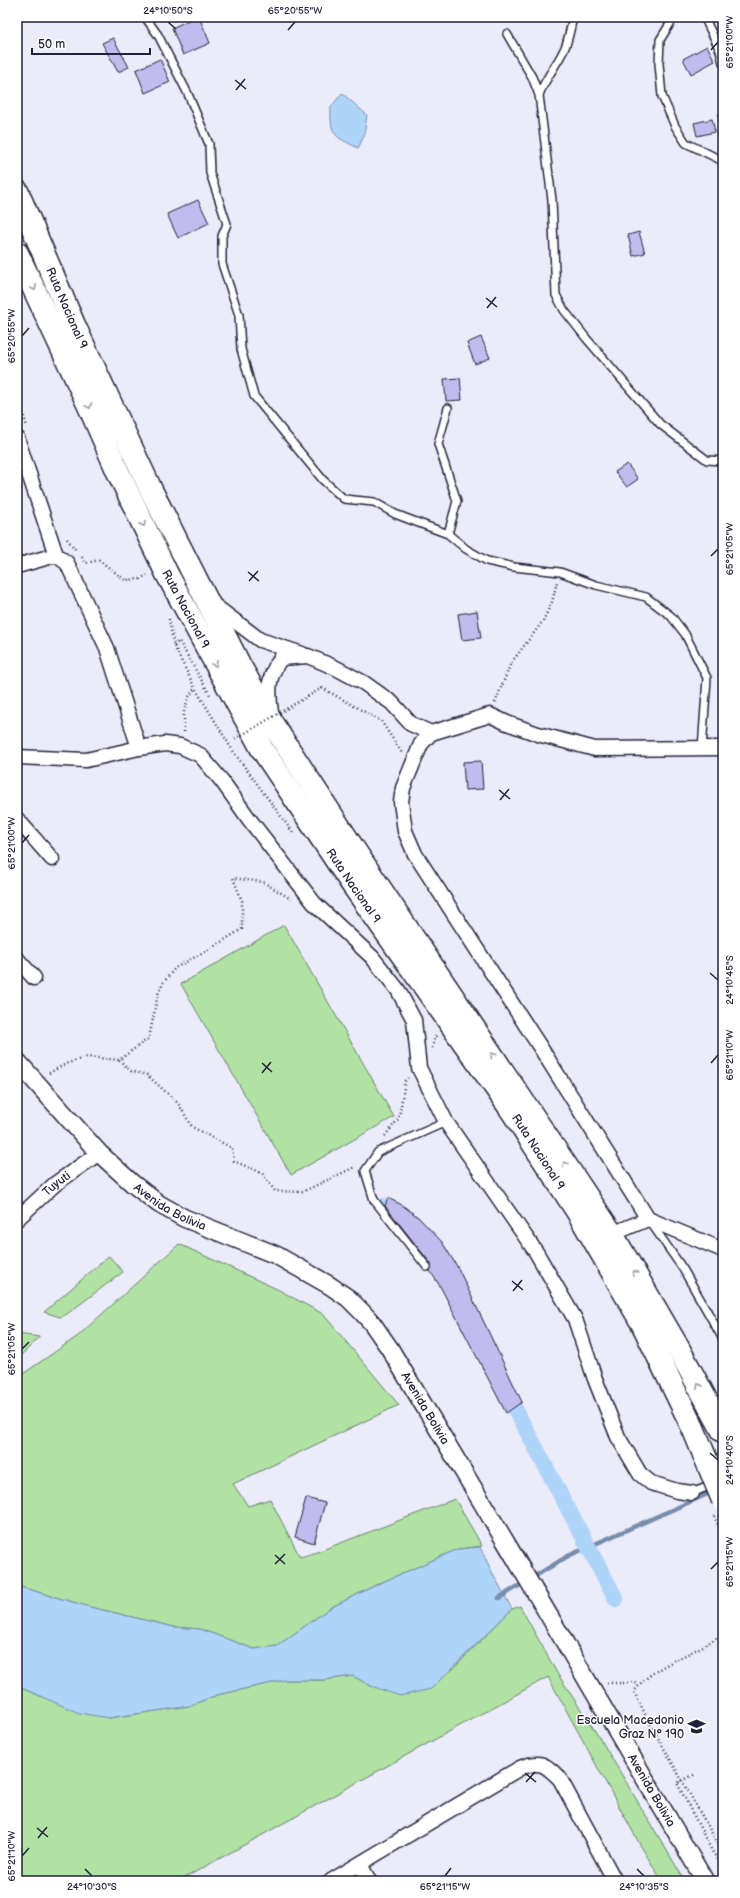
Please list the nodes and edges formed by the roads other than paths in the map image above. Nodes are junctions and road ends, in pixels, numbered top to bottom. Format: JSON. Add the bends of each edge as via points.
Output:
{"nodes":[{"id":1,"x":145,"y":17,"type":"edge"},
{"id":2,"x":573,"y":17,"type":"edge"},
{"id":3,"x":676,"y":17,"type":"edge"},
{"id":4,"x":709,"y":17,"type":"edge"},
{"id":5,"x":507,"y":34,"type":"dead end"},
{"id":6,"x":723,"y":63,"type":"edge"},
{"id":7,"x":539,"y":95,"type":"junction"},
{"id":8,"x":723,"y":116,"type":"edge"},
{"id":9,"x":723,"y":143,"type":"edge"},
{"id":10,"x":723,"y":161,"type":"edge"},
{"id":11,"x":17,"y":191,"type":"edge"},
{"id":12,"x":17,"y":253,"type":"edge"},
{"id":13,"x":448,"y":408,"type":"dead end"},
{"id":14,"x":23,"y":436,"type":"edge"},
{"id":15,"x":723,"y":462,"type":"edge"},
{"id":16,"x":448,"y":534,"type":"junction"},
{"id":17,"x":56,"y":555,"type":"junction"},
{"id":18,"x":17,"y":566,"type":"edge"},
{"id":19,"x":206,"y":599,"type":"junction"},
{"id":20,"x":308,"y":656,"type":"junction"},
{"id":21,"x":273,"y":725,"type":"junction"},
{"id":22,"x":431,"y":733,"type":"junction"},
{"id":23,"x":139,"y":748,"type":"junction"},
{"id":24,"x":723,"y":748,"type":"edge"},
{"id":25,"x":702,"y":750,"type":"junction"},
{"id":26,"x":17,"y":757,"type":"edge"},
{"id":27,"x":17,"y":819,"type":"edge"},
{"id":28,"x":52,"y":859,"type":"dead end"},
{"id":29,"x":17,"y":960,"type":"edge"},
{"id":30,"x":34,"y":978,"type":"dead end"},
{"id":31,"x":17,"y":1061,"type":"edge"},
{"id":32,"x":446,"y":1122,"type":"junction"},
{"id":33,"x":99,"y":1153,"type":"junction"},
{"id":34,"x":17,"y":1219,"type":"edge"},
{"id":35,"x":648,"y":1219,"type":"junction"},
{"id":36,"x":612,"y":1234,"type":"junction"},
{"id":37,"x":723,"y":1250,"type":"edge"},
{"id":38,"x":427,"y":1267,"type":"dead end"},
{"id":39,"x":723,"y":1339,"type":"edge"},
{"id":40,"x":721,"y":1426,"type":"edge"},
{"id":41,"x":723,"y":1480,"type":"edge"},
{"id":42,"x":692,"y":1493,"type":"joint"},
{"id":43,"x":723,"y":1500,"type":"edge"},
{"id":44,"x":360,"y":1864,"type":"junction"},
{"id":45,"x":331,"y":1881,"type":"edge"},
{"id":46,"x":370,"y":1881,"type":"edge"},
{"id":47,"x":615,"y":1881,"type":"edge"},
{"id":48,"x":705,"y":1881,"type":"edge"}],
"edges":[{"from":1,"to":16,"type":"lane","via":[[158,35],[188,94],[209,144],[210,173],[227,224],[222,236],[222,264],[239,315],[241,349],[254,396],[323,480],[344,499],[374,502],[395,514]]},
{"from":2,"to":7,"type":"lane","via":[[566,45],[544,81]]},
{"from":3,"to":10,"type":"lane","via":[[660,40],[662,96],[675,126],[686,142]]},
{"from":4,"to":6,"type":"lane","via":[[707,23],[720,50]]},
{"from":5,"to":7,"type":"lane","via":[[532,77]]},
{"from":7,"to":15,"type":"lane","via":[[552,200],[556,295],[564,310],[586,338],[660,424],[707,460]]},
{"from":8,"to":9,"type":"lane"},
{"from":11,"to":19,"type":"highway","name":"Ruta Nacional 9","via":[[74,325],[135,458]]},
{"from":12,"to":43,"type":"highway","name":"Ruta Nacional 9","one_way":true,"bridge":true,"via":[[167,574],[262,749],[352,884],[510,1108],[577,1211],[642,1323],[693,1428]]},
{"from":13,"to":16,"type":"lane","via":[[438,444],[457,501]]},
{"from":14,"to":17,"type":"street"},
{"from":16,"to":25,"type":"lane","via":[[466,549],[487,561],[560,572],[596,585],[646,597],[670,616],[686,634],[707,678]]},
{"from":17,"to":18,"type":"street"},
{"from":17,"to":23,"type":"street","via":[[67,563],[106,648]]},
{"from":19,"to":20,"type":"street","via":[[260,640]]},
{"from":19,"to":21,"type":"highway","name":"Ruta Nacional 9"},
{"from":20,"to":21,"type":"street","via":[[281,658],[272,671],[268,694]]},
{"from":20,"to":22,"type":"street","via":[[364,683],[392,703],[411,724]]},
{"from":36,"to":21,"type":"highway","name":"Ruta Nacional 9","one_way":true},
{"from":22,"to":25,"type":"street","via":[[490,715],[538,734],[594,749]]},
{"from":22,"to":35,"type":"street","via":[[421,744],[403,788],[401,802],[405,831],[415,854]]},
{"from":23,"to":26,"type":"street","via":[[86,760]]},
{"from":23,"to":32,"type":"street","via":[[165,744],[180,746],[200,755],[314,903],[372,957],[398,990],[414,1020],[419,1068]]},
{"from":24,"to":25,"type":"street"},
{"from":27,"to":28,"type":"street"},
{"from":29,"to":30,"type":"street"},
{"from":31,"to":33,"type":"street","name":"Avenida Bolivia"},
{"from":32,"to":38,"type":"lane","via":[[378,1152],[365,1172],[374,1200]]},
{"from":32,"to":42,"type":"street","via":[[536,1252],[575,1319],[618,1438],[640,1474],[650,1483]]},
{"from":33,"to":34,"type":"street","name":"Tuyuti","via":[[55,1184]]},
{"from":33,"to":48,"type":"street","name":"Avenida Bolivia","via":[[159,1204],[184,1218],[276,1255],[329,1284],[348,1298],[372,1323],[540,1599]]},
{"from":35,"to":36,"type":"street"},
{"from":35,"to":37,"type":"street"},
{"from":35,"to":39,"type":"lane","via":[[683,1269]]},
{"from":40,"to":36,"type":"highway","name":"Ruta Nacional 9","one_way":true},
{"from":41,"to":42,"type":"lane"},
{"from":44,"to":45,"type":"street"},
{"from":44,"to":46,"type":"street"},
{"from":44,"to":47,"type":"street","via":[[520,1768],[540,1763],[560,1779]]}]}
